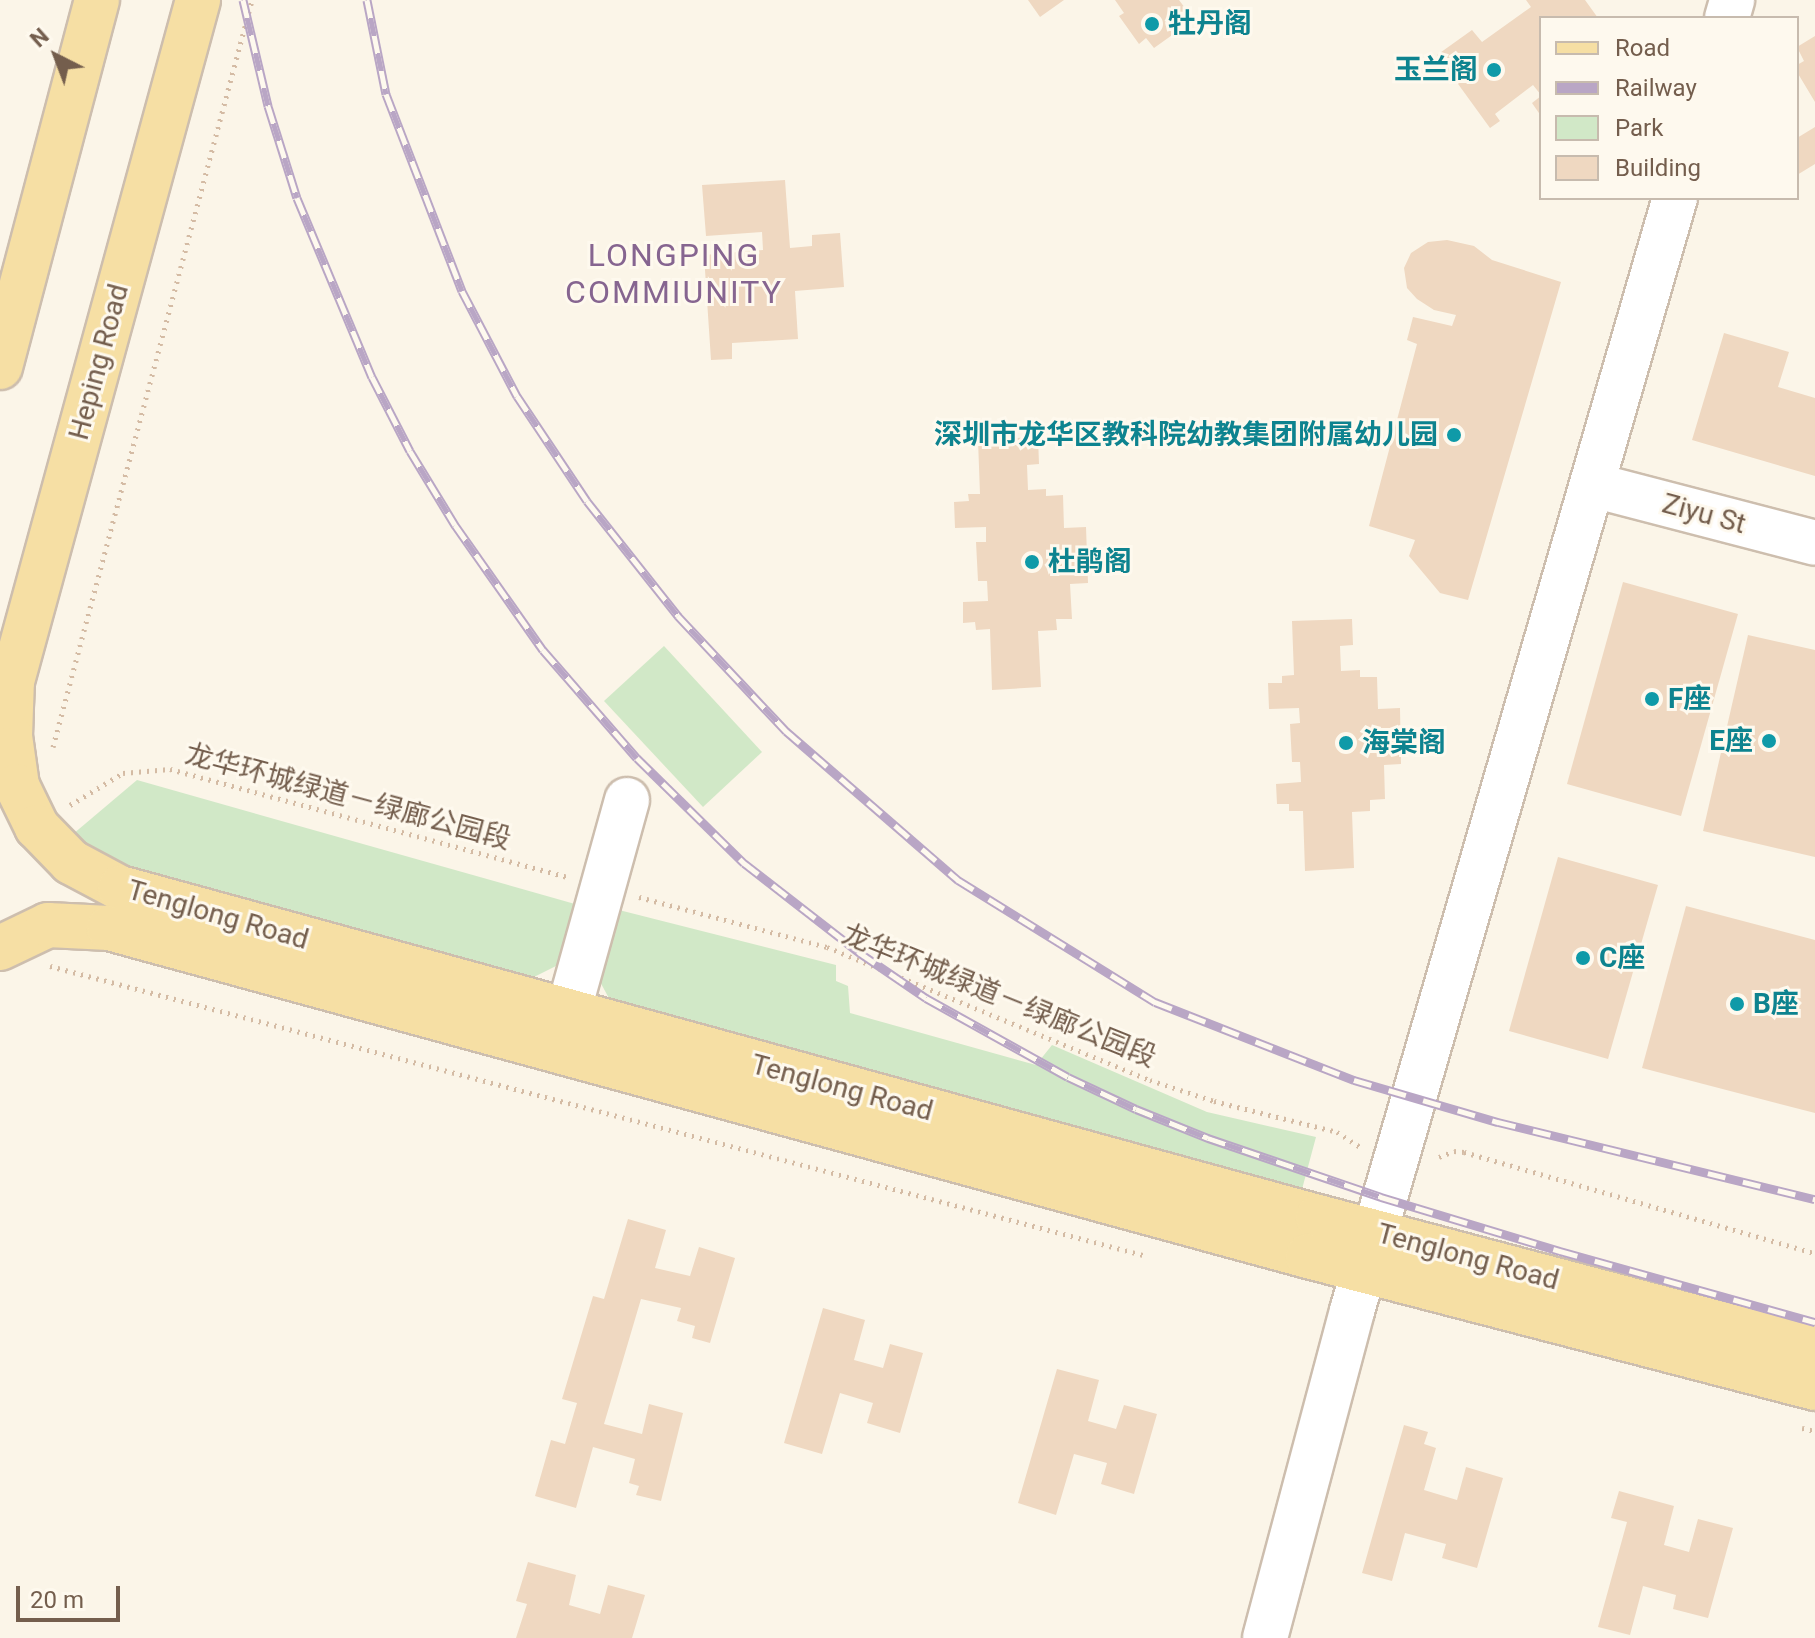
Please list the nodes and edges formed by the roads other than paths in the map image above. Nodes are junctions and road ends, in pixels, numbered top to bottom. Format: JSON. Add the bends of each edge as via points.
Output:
{"nodes":[{"id":1,"x":97,"y":0,"type":"edge"},
{"id":2,"x":198,"y":0,"type":"edge"},
{"id":3,"x":1674,"y":200,"type":"edge"},
{"id":4,"x":0,"y":364,"type":"edge"},
{"id":5,"x":1593,"y":485,"type":"junction"},
{"id":6,"x":1815,"y":543,"type":"edge"},
{"id":7,"x":12,"y":679,"type":"junction"},
{"id":8,"x":0,"y":724,"type":"edge"},
{"id":9,"x":627,"y":800,"type":"dead end"},
{"id":10,"x":20,"y":956,"type":"edge"},
{"id":11,"x":568,"y":1013,"type":"junction"},
{"id":12,"x":1370,"y":1252,"type":"junction"},
{"id":13,"x":1815,"y":1349,"type":"edge"},
{"id":14,"x":1815,"y":1388,"type":"edge"},
{"id":15,"x":1265,"y":1638,"type":"edge"}],
"edges":[{"from":1,"to":4,"type":"main road"},
{"from":2,"to":7,"type":"main road","name":"Heping Road"},
{"from":3,"to":5,"type":"street"},
{"from":5,"to":6,"type":"street","name":"Ziyu St"},
{"from":5,"to":12,"type":"street"},
{"from":7,"to":8,"type":"main road","name":"Heping Road"},
{"from":7,"to":11,"type":"main road","name":"Tenglong Road","via":[[10,736],[17,786],[37,827],[71,862],[120,888]]},
{"from":9,"to":11,"type":"street"},
{"from":10,"to":12,"type":"main road","name":"Tenglong Road","via":[[48,925],[109,928]]},
{"from":11,"to":12,"type":"main road","name":"Tenglong Road"},
{"from":12,"to":13,"type":"main road","name":"Tenglong Road"},
{"from":12,"to":14,"type":"main road","name":"Tenglong Road"},
{"from":12,"to":15,"type":"street"}]}
